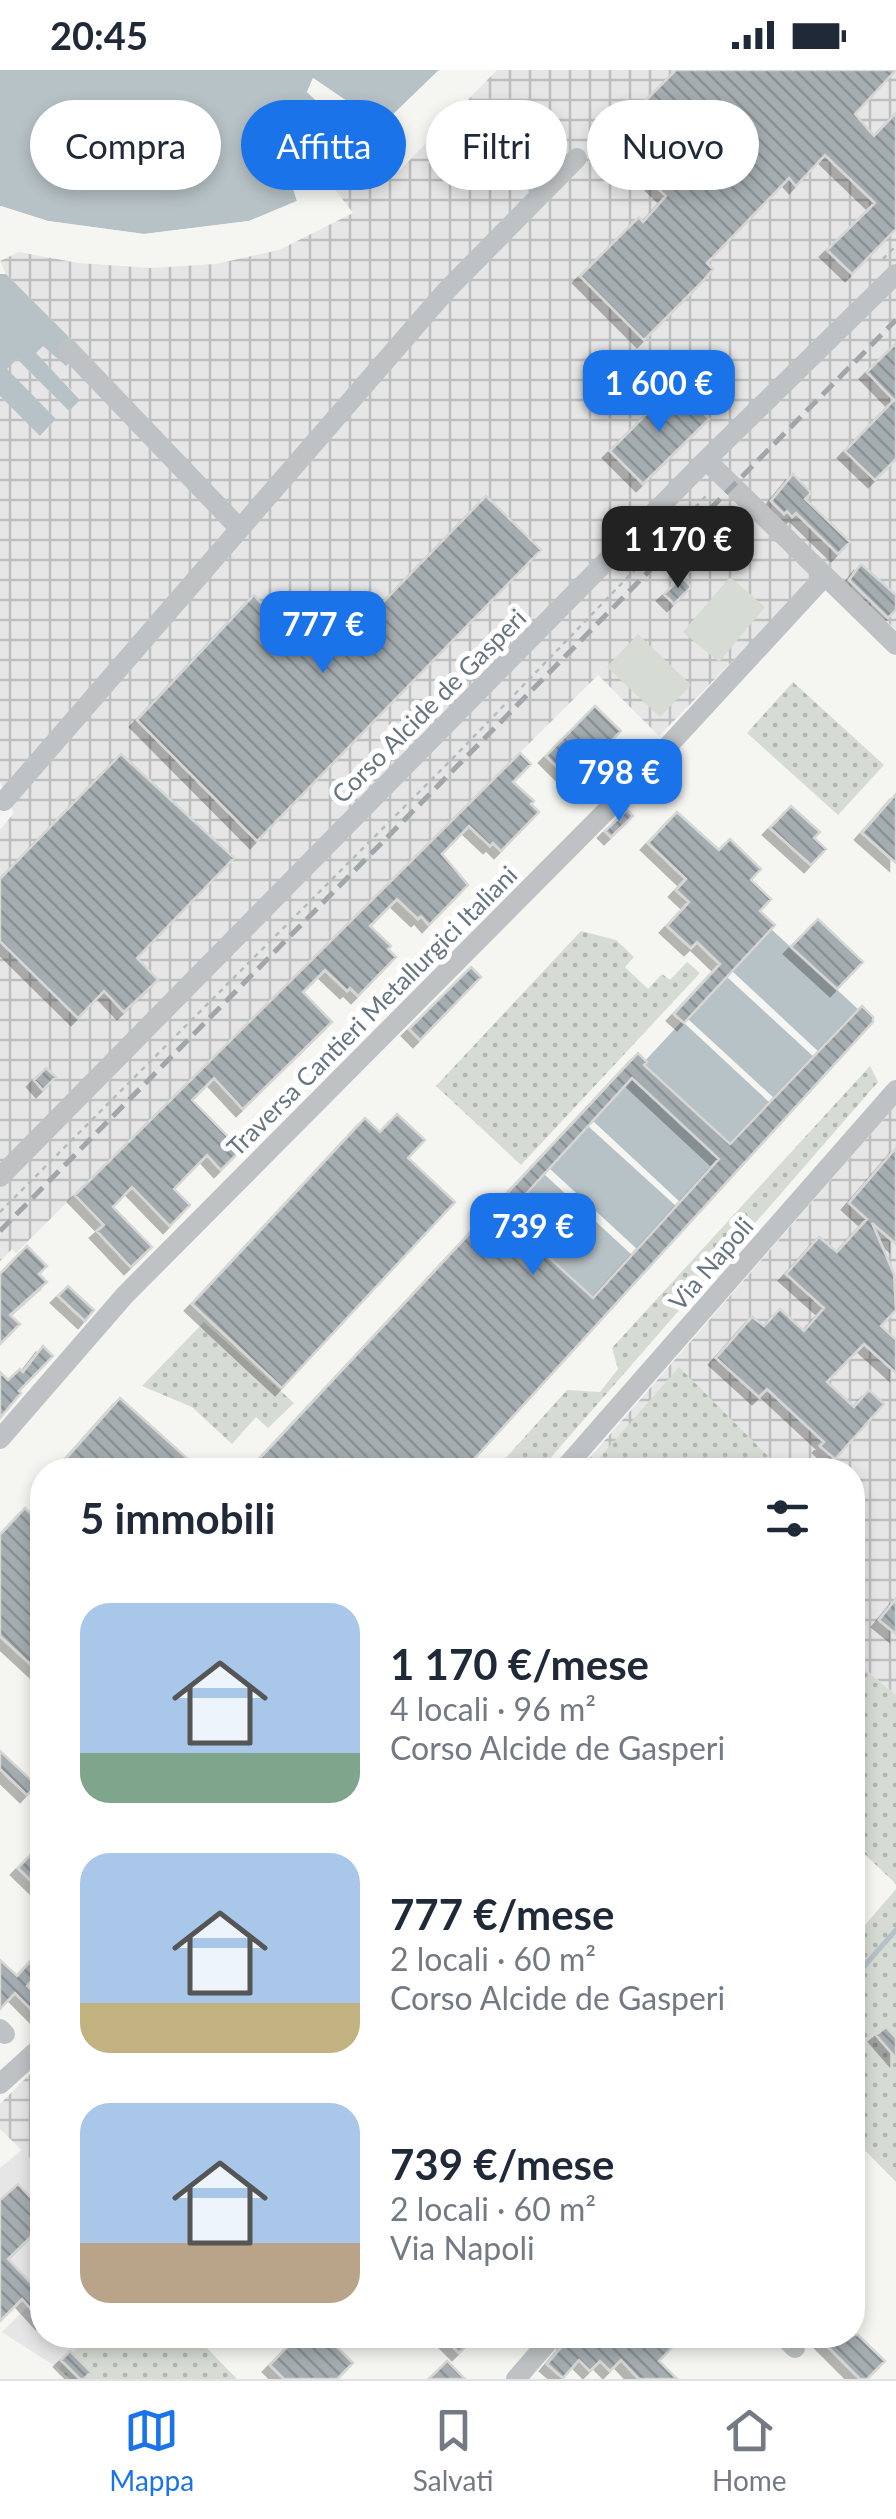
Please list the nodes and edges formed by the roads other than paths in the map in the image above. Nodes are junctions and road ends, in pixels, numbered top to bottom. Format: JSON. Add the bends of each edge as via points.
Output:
{"nodes":[{"id":1,"x":577,"y":158,"type":"dead end"},
{"id":2,"x":896,"y":274,"type":"edge"},
{"id":3,"x":68,"y":349,"type":"dead end"},
{"id":4,"x":706,"y":460,"type":"junction"},
{"id":5,"x":240,"y":529,"type":"junction"},
{"id":6,"x":824,"y":577,"type":"junction"},
{"id":7,"x":896,"y":645,"type":"edge"},
{"id":8,"x":1,"y":802,"type":"edge"},
{"id":9,"x":896,"y":1090,"type":"edge"},
{"id":10,"x":0,"y":1177,"type":"edge"},
{"id":11,"x":0,"y":1439,"type":"edge"},
{"id":12,"x":574,"y":1458,"type":"edge"},
{"id":13,"x":30,"y":2057,"type":"edge"},
{"id":14,"x":0,"y":2084,"type":"edge"},
{"id":15,"x":543,"y":2348,"type":"edge"},
{"id":16,"x":516,"y":2379,"type":"edge"}],
"edges":[{"from":1,"to":5,"type":"street","via":[[445,292]]},
{"from":2,"to":4,"type":"street","name":"Corso Alcide de Gasperi"},
{"from":3,"to":5,"type":"street"},
{"from":4,"to":6,"type":"street"},
{"from":4,"to":10,"type":"street","name":"Corso Alcide de Gasperi"},
{"from":5,"to":8,"type":"street"},
{"from":6,"to":7,"type":"street"},
{"from":6,"to":11,"type":"street","name":"Traversa Cantieri Metallurgici Italiani","via":[[632,784],[125,1296]]},
{"from":9,"to":12,"type":"street","name":"Via Napoli"},
{"from":13,"to":14,"type":"street"},
{"from":15,"to":16,"type":"street"}]}
